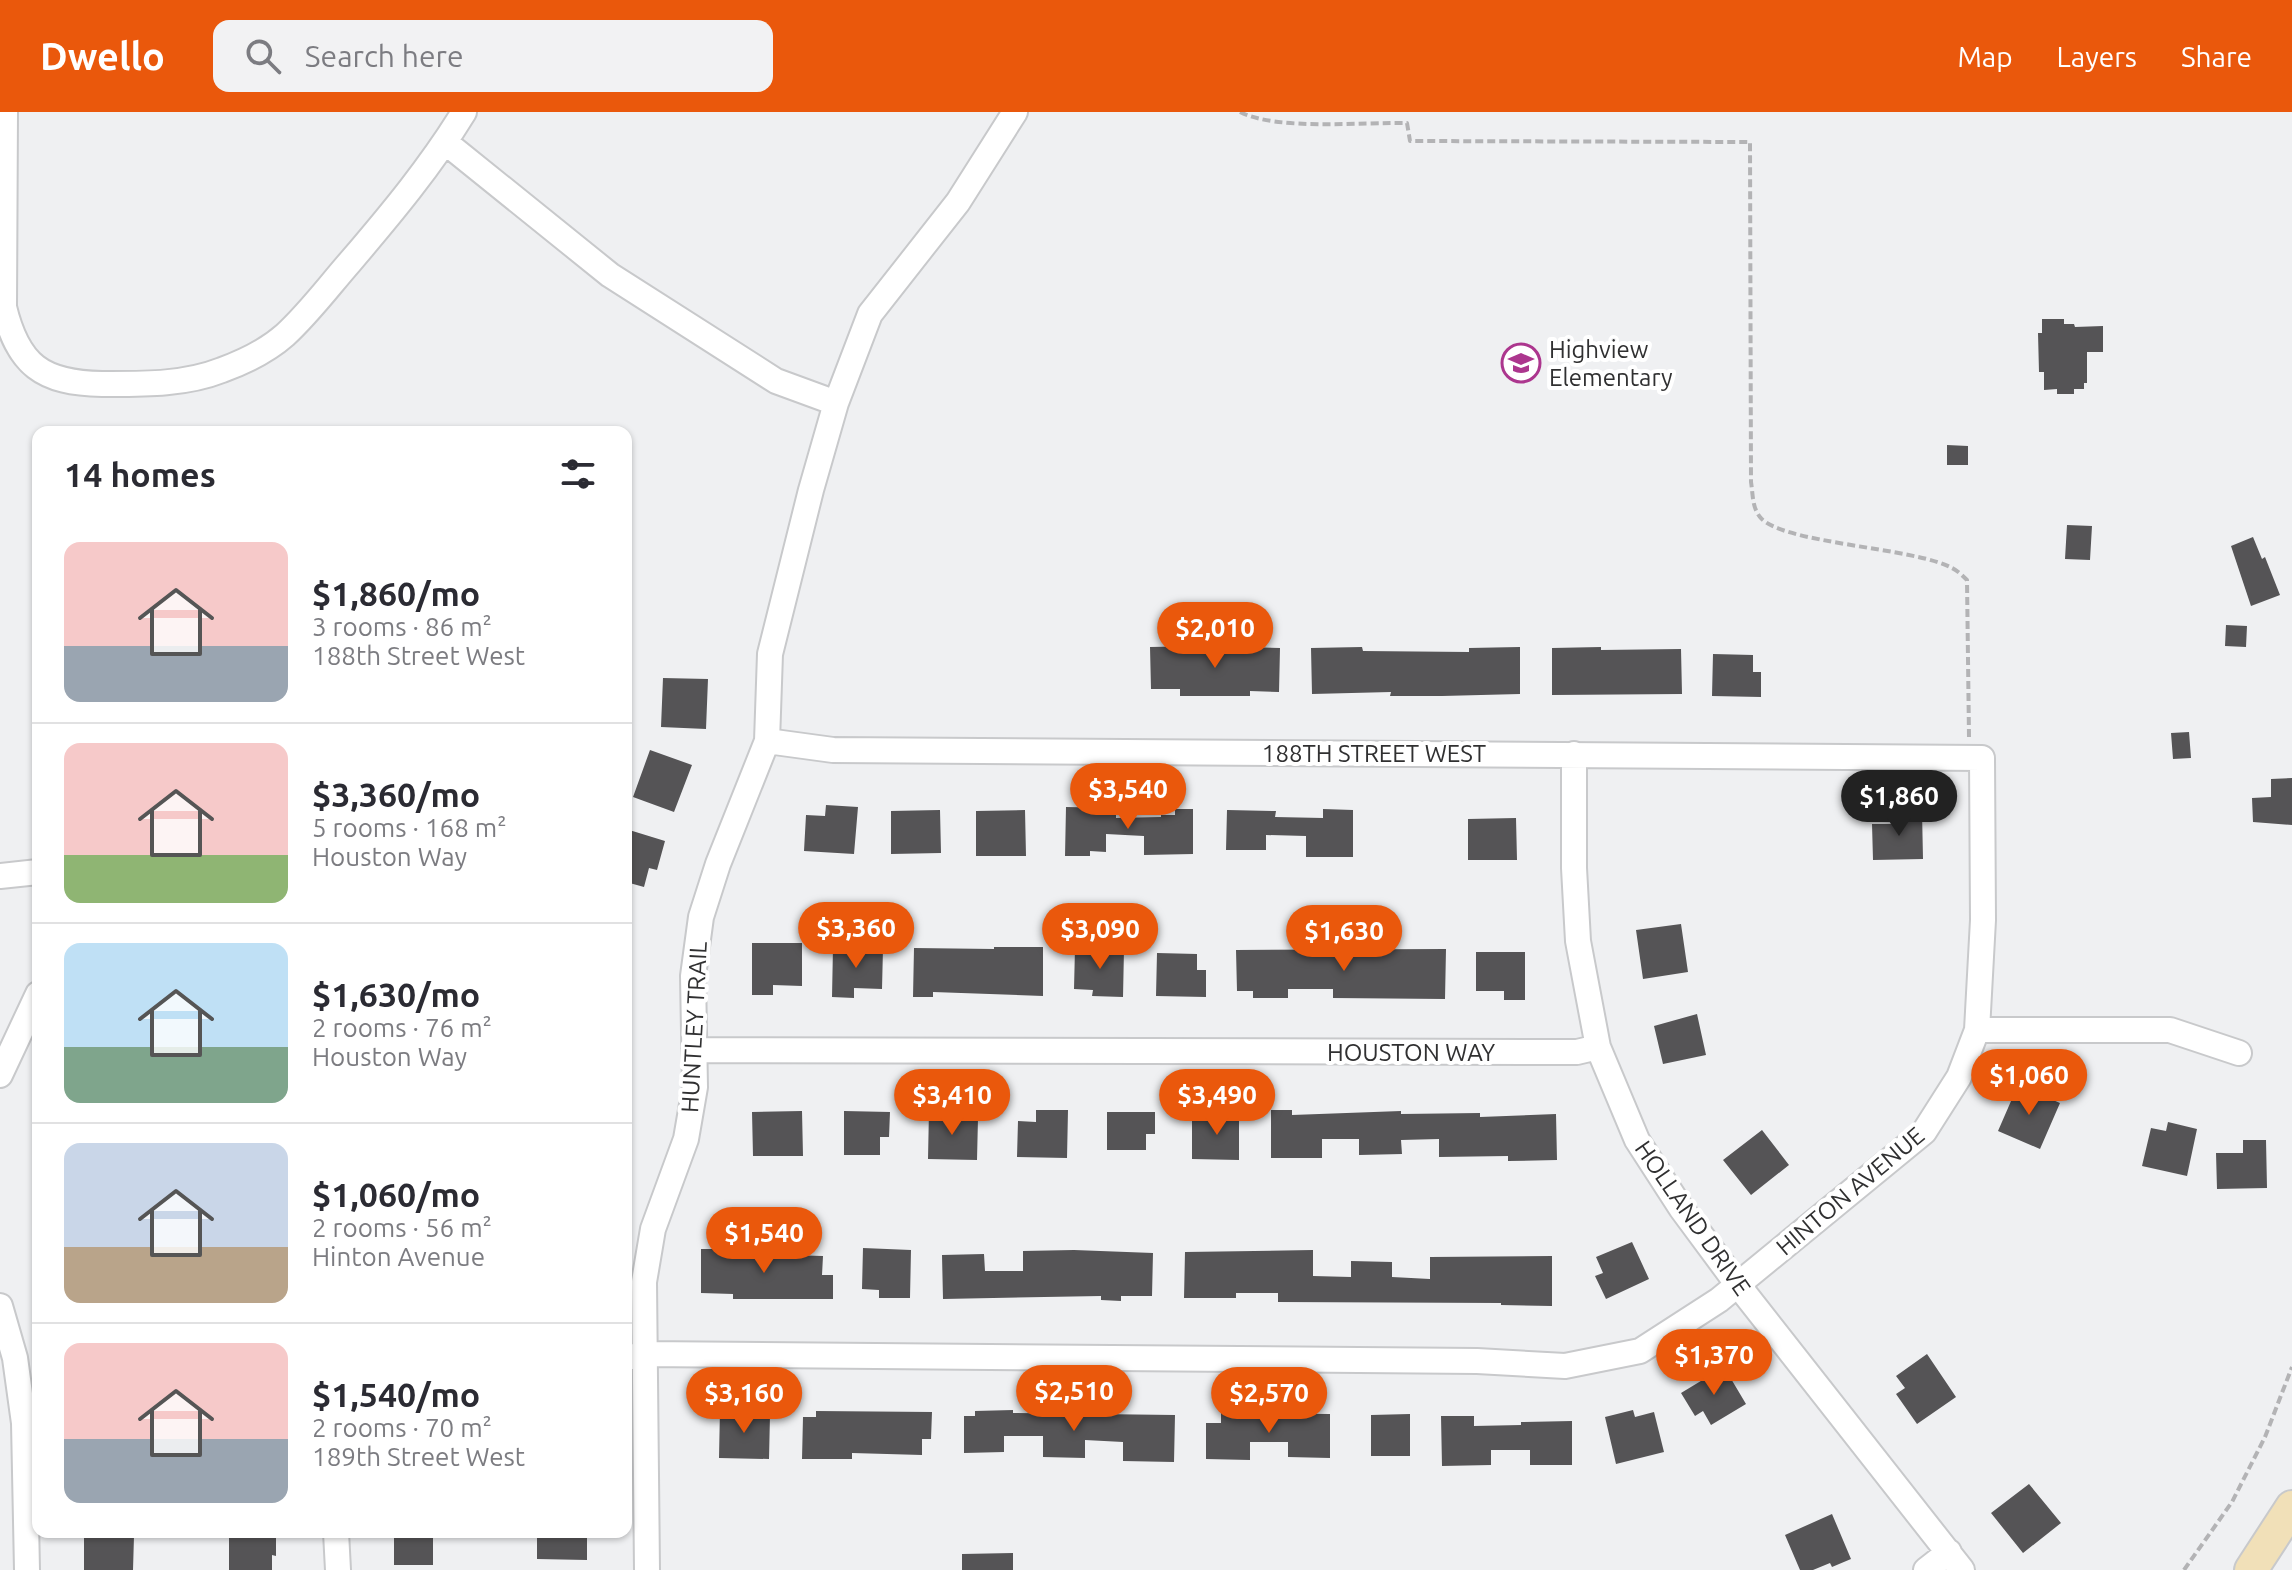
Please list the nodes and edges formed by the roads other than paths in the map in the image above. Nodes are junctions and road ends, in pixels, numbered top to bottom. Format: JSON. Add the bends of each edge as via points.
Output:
{"nodes":[{"id":1,"x":5,"y":112,"type":"edge"},
{"id":2,"x":464,"y":112,"type":"edge"},
{"id":3,"x":1015,"y":112,"type":"edge"},
{"id":4,"x":445,"y":142,"type":"junction"},
{"id":5,"x":836,"y":403,"type":"junction"},
{"id":6,"x":767,"y":741,"type":"junction"},
{"id":7,"x":1574,"y":754,"type":"junction"},
{"id":8,"x":1975,"y":758,"type":"joint"},
{"id":9,"x":32,"y":873,"type":"edge"},
{"id":10,"x":0,"y":876,"type":"edge"},
{"id":11,"x":32,"y":1007,"type":"edge"},
{"id":12,"x":1977,"y":1030,"type":"junction"},
{"id":13,"x":1598,"y":1047,"type":"junction"},
{"id":14,"x":695,"y":1050,"type":"junction"},
{"id":15,"x":2239,"y":1053,"type":"dead end"},
{"id":16,"x":0,"y":1075,"type":"edge"},
{"id":17,"x":1738,"y":1285,"type":"junction"},
{"id":18,"x":0,"y":1306,"type":"edge"},
{"id":19,"x":634,"y":1356,"type":"edge"},
{"id":20,"x":2292,"y":1507,"type":"edge"},
{"id":21,"x":336,"y":1538,"type":"edge"},
{"id":22,"x":1955,"y":1561,"type":"edge"},
{"id":23,"x":27,"y":1570,"type":"edge"},
{"id":24,"x":338,"y":1570,"type":"edge"},
{"id":25,"x":647,"y":1570,"type":"edge"},
{"id":26,"x":1926,"y":1570,"type":"edge"},
{"id":27,"x":2251,"y":1570,"type":"edge"}],
"edges":[{"from":1,"to":4,"type":"street","via":[[4,307],[10,331],[31,363],[74,383],[187,380],[256,355],[308,312]]},
{"from":2,"to":4,"type":"street"},
{"from":3,"to":5,"type":"street","name":"HUNTLEY TRAIL","via":[[958,202],[870,314]]},
{"from":4,"to":5,"type":"street","via":[[610,275],[776,381]]},
{"from":5,"to":6,"type":"street","name":"HUNTLEY TRAIL","via":[[770,654]]},
{"from":6,"to":7,"type":"street","name":"188TH STREET WEST","via":[[833,750]]},
{"from":6,"to":14,"type":"street","name":"HUNTLEY TRAIL","via":[[701,917],[693,976]]},
{"from":7,"to":8,"type":"street","name":"188TH STREET WEST"},
{"from":7,"to":13,"type":"street","name":"HOLLAND DRIVE","via":[[1578,941]]},
{"from":8,"to":12,"type":"street","name":"HINTON AVENUE","via":[[1983,920]]},
{"from":9,"to":10,"type":"street"},
{"from":11,"to":16,"type":"street"},
{"from":12,"to":15,"type":"street","via":[[2170,1030]]},
{"from":12,"to":17,"type":"street","name":"HINTON AVENUE","via":[[1959,1077],[1924,1132]]},
{"from":13,"to":14,"type":"street","name":"HOUSTON WAY","via":[[1577,1052]]},
{"from":13,"to":17,"type":"street","name":"HOLLAND DRIVE","via":[[1637,1140]]},
{"from":14,"to":19,"type":"street","name":"HUNTLEY TRAIL","via":[[686,1139],[653,1229]]},
{"from":17,"to":19,"type":"street","name":"HINTON AVENUE","via":[[1640,1351],[1565,1366],[1477,1361]]},
{"from":17,"to":22,"type":"street","name":"HOLLAND DRIVE"},
{"from":18,"to":23,"type":"street","via":[[15,1358],[24,1423]]},
{"from":19,"to":25,"type":"street","name":"HUNTLEY TRAIL"},
{"from":20,"to":27,"type":"street"},
{"from":21,"to":24,"type":"street"},
{"from":22,"to":26,"type":"street"}]}
